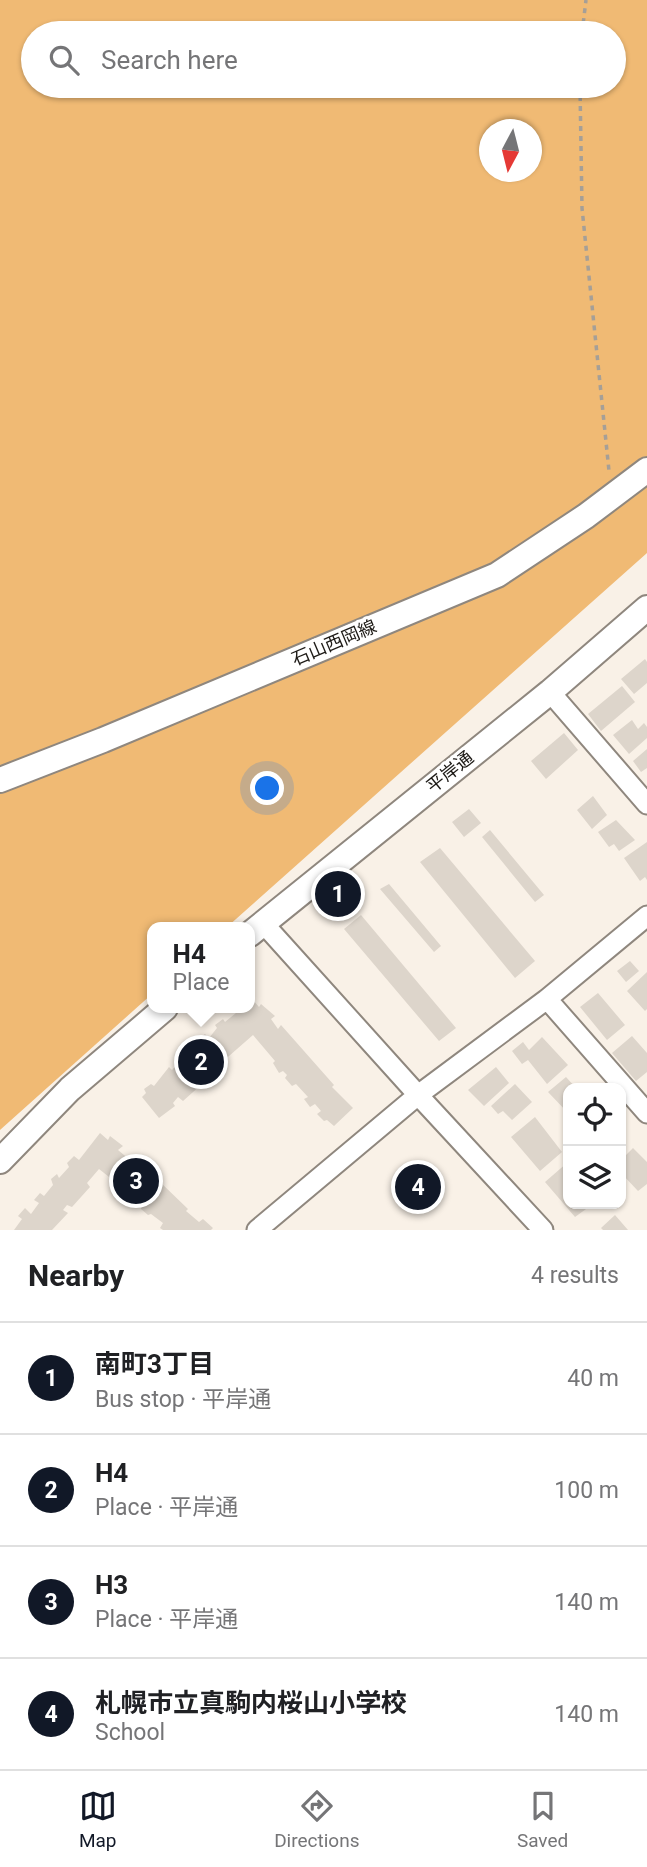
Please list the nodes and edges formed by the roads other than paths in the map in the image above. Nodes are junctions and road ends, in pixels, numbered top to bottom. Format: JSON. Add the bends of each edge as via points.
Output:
{"nodes":[{"id":1,"x":647,"y":470,"type":"edge"},
{"id":2,"x":646,"y":612,"type":"edge"},
{"id":3,"x":550,"y":692,"type":"junction"},
{"id":4,"x":0,"y":780,"type":"edge"},
{"id":5,"x":647,"y":804,"type":"edge"},
{"id":6,"x":647,"y":916,"type":"edge"},
{"id":7,"x":257,"y":928,"type":"edge"},
{"id":8,"x":547,"y":999,"type":"junction"},
{"id":9,"x":159,"y":1013,"type":"edge"},
{"id":10,"x":418,"y":1095,"type":"junction"},
{"id":11,"x":645,"y":1106,"type":"edge"},
{"id":12,"x":0,"y":1161,"type":"edge"},
{"id":13,"x":257,"y":1230,"type":"edge"},
{"id":14,"x":543,"y":1230,"type":"edge"}],
"edges":[{"from":1,"to":4,"type":"street","name":"石山西岡線","via":[[497,575]]},
{"from":2,"to":3,"type":"street","name":"平岸通"},
{"from":3,"to":5,"type":"street"},
{"from":3,"to":7,"type":"street","name":"平岸通"},
{"from":6,"to":8,"type":"street"},
{"from":7,"to":10,"type":"street"},
{"from":8,"to":10,"type":"street"},
{"from":8,"to":11,"type":"street"},
{"from":9,"to":12,"type":"street","via":[[70,1089]]},
{"from":10,"to":13,"type":"street"},
{"from":10,"to":14,"type":"street"}]}
